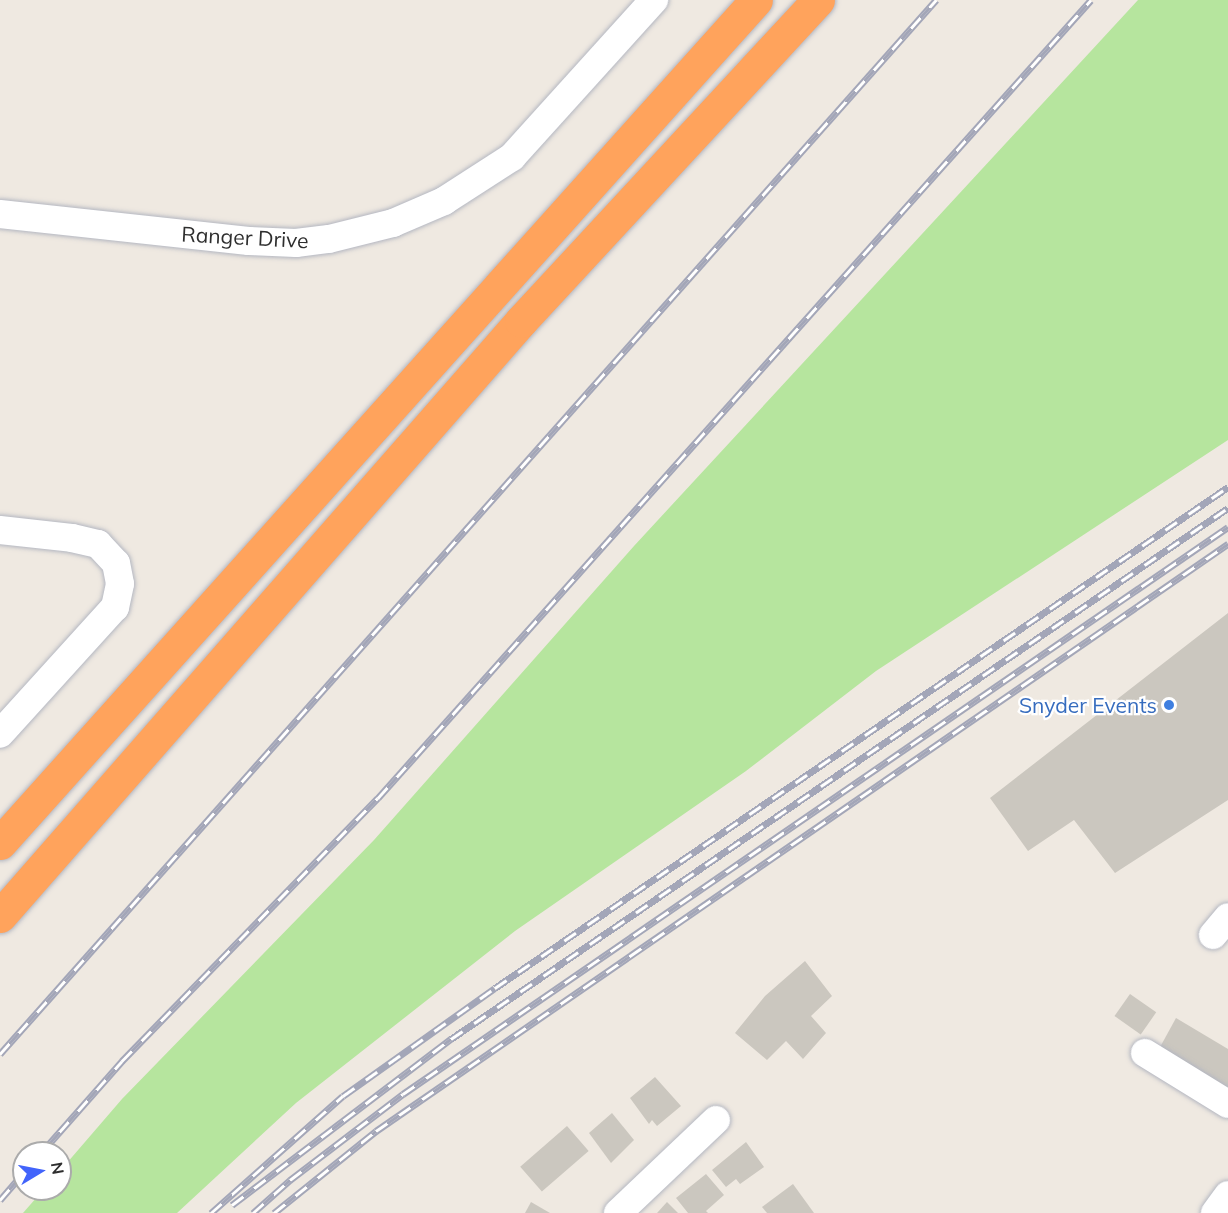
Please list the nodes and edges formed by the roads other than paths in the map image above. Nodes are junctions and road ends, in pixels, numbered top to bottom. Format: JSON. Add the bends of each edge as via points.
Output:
{"nodes":[{"id":1,"x":654,"y":0,"type":"edge"},
{"id":2,"x":756,"y":0,"type":"edge"},
{"id":3,"x":818,"y":0,"type":"edge"},
{"id":4,"x":0,"y":214,"type":"edge"},
{"id":5,"x":0,"y":530,"type":"edge"},
{"id":6,"x":0,"y":734,"type":"edge"},
{"id":7,"x":0,"y":843,"type":"edge"},
{"id":8,"x":0,"y":916,"type":"edge"},
{"id":9,"x":1144,"y":1053,"type":"dead end"},
{"id":10,"x":1228,"y":1104,"type":"edge"},
{"id":11,"x":716,"y":1120,"type":"dead end"},
{"id":12,"x":1228,"y":1195,"type":"edge"},
{"id":13,"x":618,"y":1213,"type":"edge"},
{"id":14,"x":1215,"y":1213,"type":"edge"}],
"edges":[{"from":1,"to":4,"type":"street","name":"Ranger Drive","via":[[512,158],[444,201],[393,223],[296,243]]},
{"from":2,"to":7,"type":"highway"},
{"from":3,"to":8,"type":"highway","via":[[521,321]]},
{"from":5,"to":6,"type":"street","via":[[98,544],[116,563],[120,584],[115,607]]},
{"from":9,"to":10,"type":"street"},
{"from":11,"to":13,"type":"street"},
{"from":12,"to":14,"type":"street"}]}
